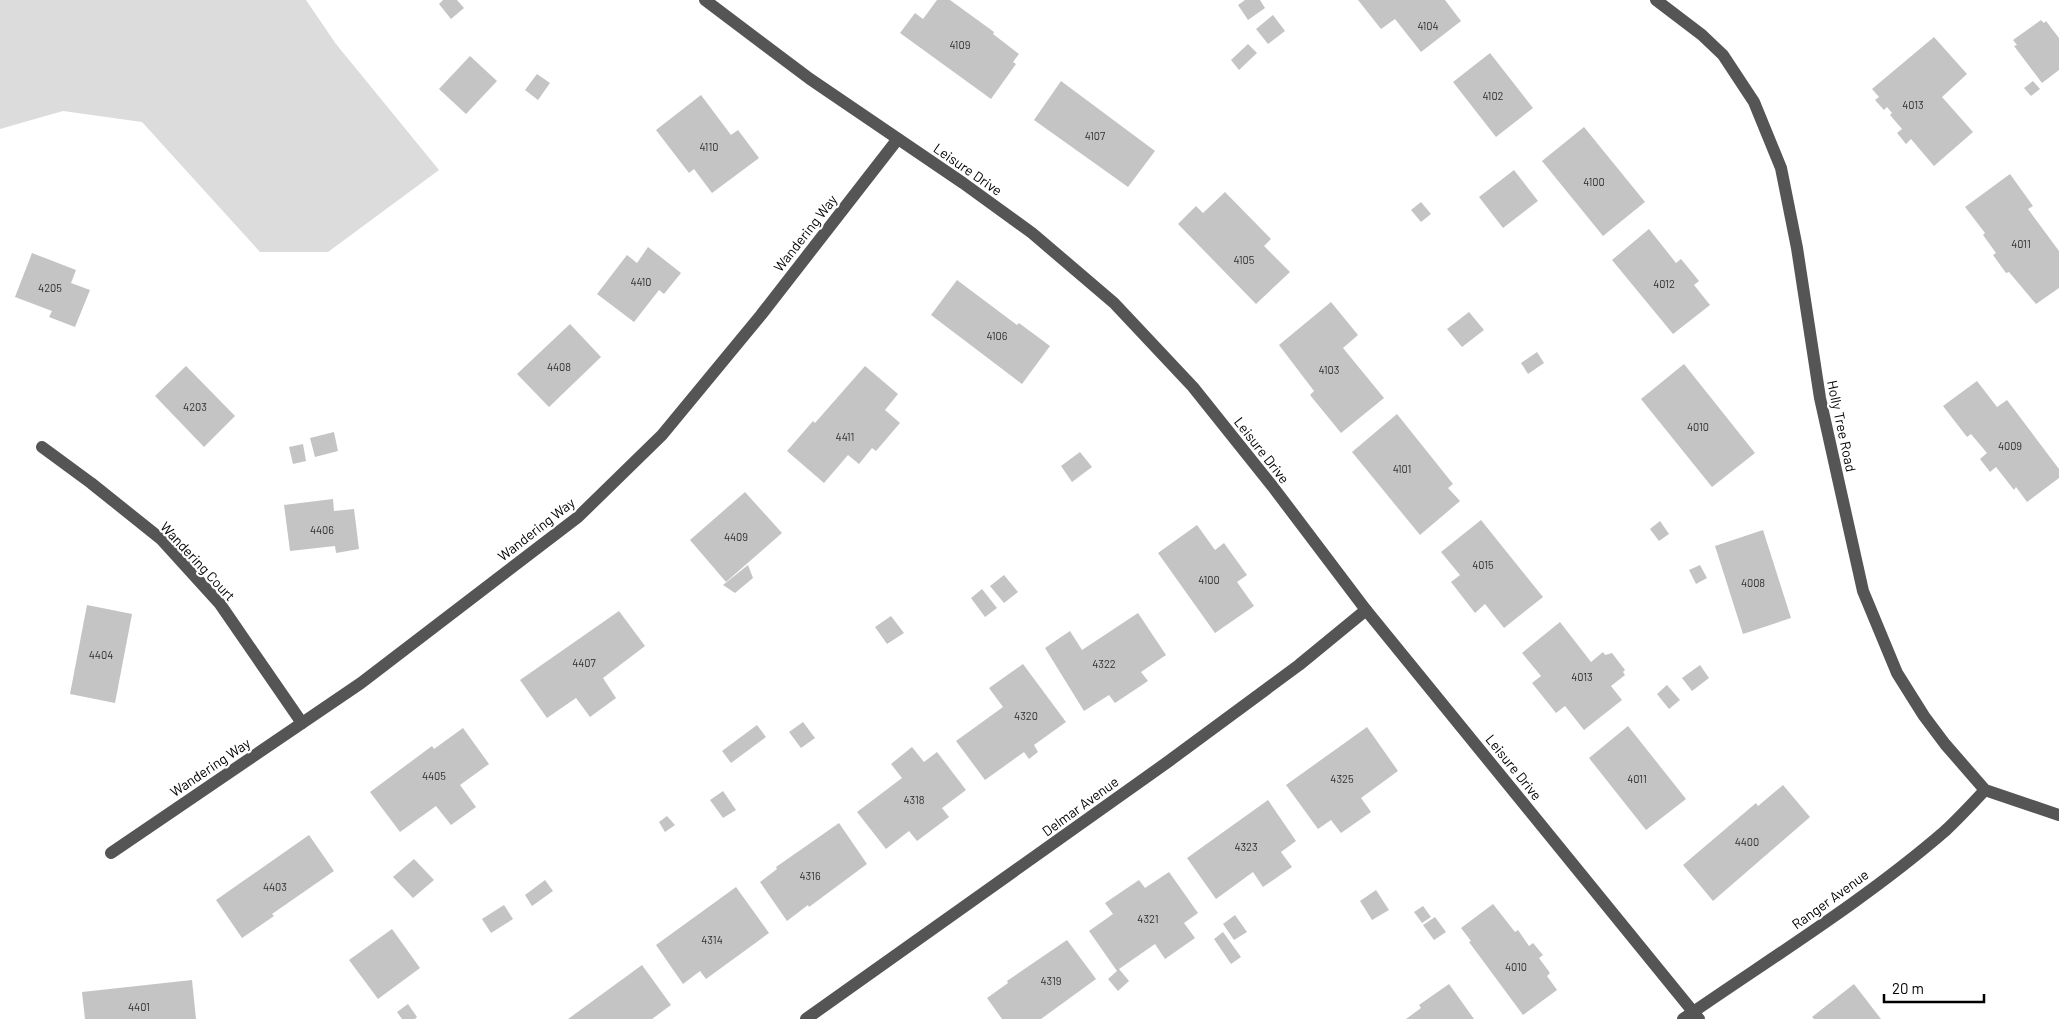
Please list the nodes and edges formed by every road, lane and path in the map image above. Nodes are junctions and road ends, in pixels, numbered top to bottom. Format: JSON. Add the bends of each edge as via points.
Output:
{"nodes":[{"id":1,"x":705,"y":0,"type":"edge"},
{"id":2,"x":1656,"y":0,"type":"edge"},
{"id":3,"x":897,"y":140,"type":"junction"},
{"id":4,"x":42,"y":447,"type":"dead end"},
{"id":5,"x":1366,"y":610,"type":"junction"},
{"id":6,"x":302,"y":723,"type":"junction"},
{"id":7,"x":1985,"y":790,"type":"junction"},
{"id":8,"x":2059,"y":815,"type":"edge"},
{"id":9,"x":111,"y":853,"type":"dead end"},
{"id":10,"x":1696,"y":1015,"type":"edge"},
{"id":11,"x":806,"y":1019,"type":"edge"},
{"id":12,"x":1683,"y":1019,"type":"edge"}],
"edges":[{"from":1,"to":3,"type":"street","name":"Leisure Drive"},
{"from":2,"to":7,"type":"street","name":"Holly Tree Road","via":[[1723,55],[1754,102],[1781,168],[1820,398],[1863,591],[1897,673],[1944,744]]},
{"from":3,"to":5,"type":"street","name":"Leisure Drive","via":[[1032,233],[1114,303],[1193,387]]},
{"from":3,"to":6,"type":"street","name":"Wandering Way","via":[[761,315],[662,435],[578,517],[362,683]]},
{"from":4,"to":6,"type":"street","name":"Wandering Court","via":[[161,539],[220,604]]},
{"from":5,"to":10,"type":"street","name":"Leisure Drive"},
{"from":5,"to":11,"type":"street","name":"Delmar Avenue","via":[[1299,665],[1169,761]]},
{"from":6,"to":9,"type":"street","name":"Wandering Way"},
{"from":7,"to":8,"type":"street","name":"Holly Tree Road"},
{"from":7,"to":10,"type":"street","name":"Ranger Avenue","via":[[1947,829],[1846,908]]},
{"from":10,"to":12,"type":"street","name":"Ranger Avenue"}]}
